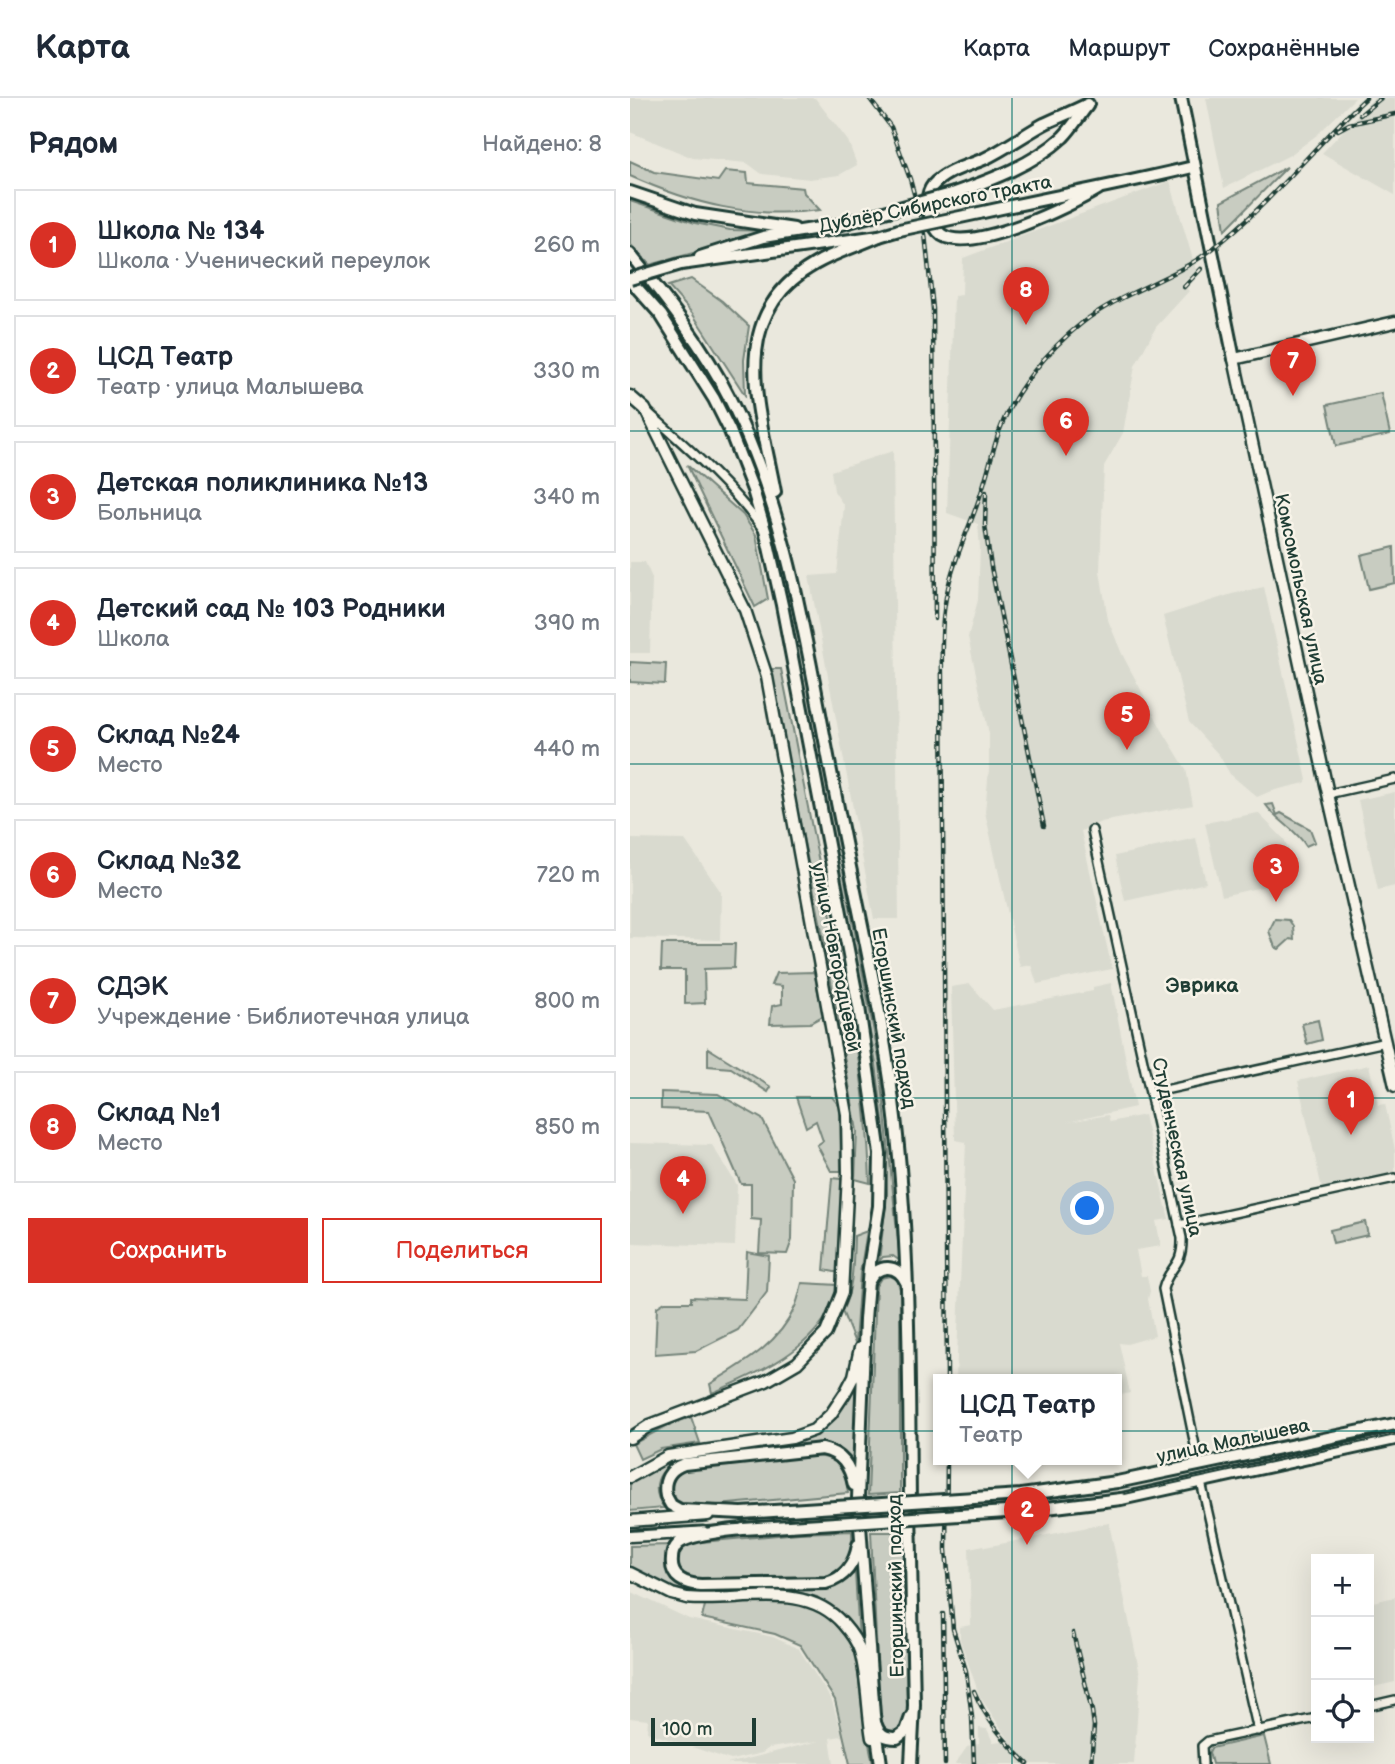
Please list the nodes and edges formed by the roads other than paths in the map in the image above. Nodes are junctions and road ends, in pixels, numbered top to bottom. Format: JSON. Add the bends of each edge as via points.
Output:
{"nodes":[{"id":1,"x":1181,"y":98,"type":"edge"},
{"id":2,"x":1090,"y":101,"type":"edge"},
{"id":3,"x":1193,"y":167,"type":"junction"},
{"id":4,"x":1098,"y":189,"type":"junction"},
{"id":5,"x":630,"y":192,"type":"edge"},
{"id":6,"x":802,"y":231,"type":"junction"},
{"id":7,"x":879,"y":236,"type":"junction"},
{"id":8,"x":630,"y":254,"type":"edge"},
{"id":9,"x":681,"y":264,"type":"junction"},
{"id":10,"x":630,"y":279,"type":"edge"},
{"id":11,"x":661,"y":316,"type":"joint"},
{"id":12,"x":1395,"y":322,"type":"edge"},
{"id":13,"x":1234,"y":359,"type":"junction"},
{"id":14,"x":630,"y":396,"type":"edge"},
{"id":15,"x":645,"y":409,"type":"junction"},
{"id":16,"x":686,"y":446,"type":"junction"},
{"id":17,"x":669,"y":454,"type":"junction"},
{"id":18,"x":782,"y":532,"type":"junction"},
{"id":19,"x":766,"y":534,"type":"junction"},
{"id":20,"x":1395,"y":779,"type":"edge"},
{"id":21,"x":1328,"y":794,"type":"junction"},
{"id":22,"x":1092,"y":830,"type":"dead end"},
{"id":23,"x":1386,"y":1042,"type":"junction"},
{"id":24,"x":1395,"y":1086,"type":"edge"},
{"id":25,"x":1151,"y":1093,"type":"junction"},
{"id":26,"x":1395,"y":1178,"type":"edge"},
{"id":27,"x":1180,"y":1225,"type":"junction"},
{"id":28,"x":867,"y":1288,"type":"junction"},
{"id":29,"x":908,"y":1288,"type":"junction"},
{"id":30,"x":865,"y":1320,"type":"junction"},
{"id":31,"x":1395,"y":1424,"type":"edge"},
{"id":32,"x":630,"y":1437,"type":"edge"},
{"id":33,"x":1395,"y":1439,"type":"edge"},
{"id":34,"x":1199,"y":1465,"type":"junction"},
{"id":35,"x":630,"y":1477,"type":"edge"},
{"id":36,"x":1201,"y":1482,"type":"junction"},
{"id":37,"x":858,"y":1498,"type":"junction"},
{"id":38,"x":741,"y":1513,"type":"junction"},
{"id":39,"x":630,"y":1521,"type":"edge"},
{"id":40,"x":723,"y":1531,"type":"junction"},
{"id":41,"x":860,"y":1532,"type":"junction"},
{"id":42,"x":630,"y":1536,"type":"edge"},
{"id":43,"x":630,"y":1573,"type":"edge"},
{"id":44,"x":1395,"y":1700,"type":"edge"},
{"id":45,"x":914,"y":1705,"type":"junction"},
{"id":46,"x":1374,"y":1705,"type":"edge"},
{"id":47,"x":874,"y":1715,"type":"junction"},
{"id":48,"x":1311,"y":1719,"type":"edge"},
{"id":49,"x":1258,"y":1731,"type":"junction"},
{"id":50,"x":881,"y":1764,"type":"edge"},
{"id":51,"x":911,"y":1764,"type":"edge"},
{"id":52,"x":1203,"y":1764,"type":"edge"}],
"edges":[{"from":1,"to":3,"type":"main road","name":"Комсомольская улица"},
{"from":2,"to":4,"type":"main road","via":[[934,183],[928,207],[944,236],[978,239]]},
{"from":2,"to":6,"type":"main road","name":"Дублёр Сибирского тракта","bridge":true,"via":[[1052,146],[991,180],[838,225]]},
{"from":3,"to":4,"type":"main road","name":"Дублёр Сибирского тракта"},
{"from":3,"to":13,"type":"main road","name":"Комсомольская улица"},
{"from":4,"to":7,"type":"main road","name":"Дублёр Сибирского тракта","bridge":true},
{"from":5,"to":6,"type":"main road","name":"Дублёр Сибирского тракта","via":[[695,215]]},
{"from":6,"to":9,"type":"main road","name":"Дублёр Сибирского тракта","via":[[764,237]]},
{"from":7,"to":9,"type":"main road","name":"Дублёр Сибирского тракта"},
{"from":7,"to":18,"type":"main road","via":[[829,256],[800,274],[770,304],[758,334],[754,360],[757,399]]},
{"from":8,"to":18,"type":"main road","name":"Егоршинский подход","via":[[704,353],[733,404]]},
{"from":9,"to":10,"type":"main road","name":"Дублёр Сибирского тракта","bridge":true},
{"from":10,"to":11,"type":"main road","name":"Дублёр Сибирского тракта"},
{"from":11,"to":19,"type":"main road","name":"Егоршинский подход","via":[[730,431]]},
{"from":12,"to":13,"type":"main road"},
{"from":13,"to":21,"type":"main road","name":"Комсомольская улица"},
{"from":14,"to":15,"type":"main road","name":"улица Новгородцевой"},
{"from":15,"to":16,"type":"street"},
{"from":15,"to":17,"type":"main road","name":"улица Новгородцевой"},
{"from":16,"to":17,"type":"street","via":[[674,443]]},
{"from":16,"to":19,"type":"street"},
{"from":17,"to":32,"type":"main road","name":"улица Новгородцевой","via":[[746,610],[767,677],[847,1114],[844,1279],[838,1308],[825,1333],[797,1363],[766,1381]]},
{"from":18,"to":29,"type":"main road","name":"Егоршинский подход","via":[[883,1035]]},
{"from":19,"to":28,"type":"main road","name":"Егоршинский подход","via":[[844,924],[879,1137],[879,1206]]},
{"from":20,"to":21,"type":"street"},
{"from":21,"to":23,"type":"main road","name":"Комсомольская улица"},
{"from":22,"to":25,"type":"street","name":"Студенческая улица"},
{"from":23,"to":24,"type":"main road","name":"Комсомольская улица"},
{"from":23,"to":25,"type":"street"},
{"from":25,"to":27,"type":"street","name":"Студенческая улица"},
{"from":26,"to":27,"type":"street"},
{"from":27,"to":34,"type":"street","name":"Студенческая улица","via":[[1182,1256],[1163,1289]]},
{"from":28,"to":29,"type":"main road","via":[[873,1274],[887,1267],[900,1272]]},
{"from":28,"to":30,"type":"main road","name":"Егоршинский подход"},
{"from":29,"to":45,"type":"main road","name":"Егоршинский подход"},
{"from":30,"to":35,"type":"main road","via":[[850,1384],[814,1430],[792,1438],[674,1454]]},
{"from":30,"to":37,"type":"main road","name":"Егоршинский подход"},
{"from":31,"to":34,"type":"main road","name":"улица Малышева"},
{"from":33,"to":36,"type":"main road","name":"улица Малышева"},
{"from":34,"to":38,"type":"main road","name":"улица Малышева","bridge":true,"via":[[1021,1495]]},
{"from":36,"to":40,"type":"main road","name":"улица Малышева","bridge":true,"via":[[1121,1499],[1022,1511]]},
{"from":36,"to":49,"type":"street"},
{"from":37,"to":38,"type":"main road","name":"улица Малышева","via":[[845,1462],[822,1449],[684,1464],[666,1479],[666,1496],[675,1508]]},
{"from":37,"to":41,"type":"main road","name":"Егоршинский подход"},
{"from":38,"to":39,"type":"main road"},
{"from":40,"to":41,"type":"main road","name":"улица Малышева","via":[[678,1544],[672,1564],[679,1579],[701,1585],[831,1582],[853,1562]]},
{"from":40,"to":42,"type":"main road"},
{"from":41,"to":47,"type":"main road","name":"Егоршинский подход"},
{"from":43,"to":50,"type":"main road","via":[[687,1598],[793,1597],[830,1611],[860,1651]]},
{"from":44,"to":46,"type":"street"},
{"from":45,"to":47,"type":"main road","via":[[906,1731],[897,1738],[878,1730]]},
{"from":45,"to":51,"type":"main road","name":"Егоршинский подход"},
{"from":47,"to":50,"type":"main road","name":"Егоршинский подход"},
{"from":48,"to":49,"type":"street"},
{"from":49,"to":52,"type":"street","via":[[1208,1741],[1202,1746]]}]}
